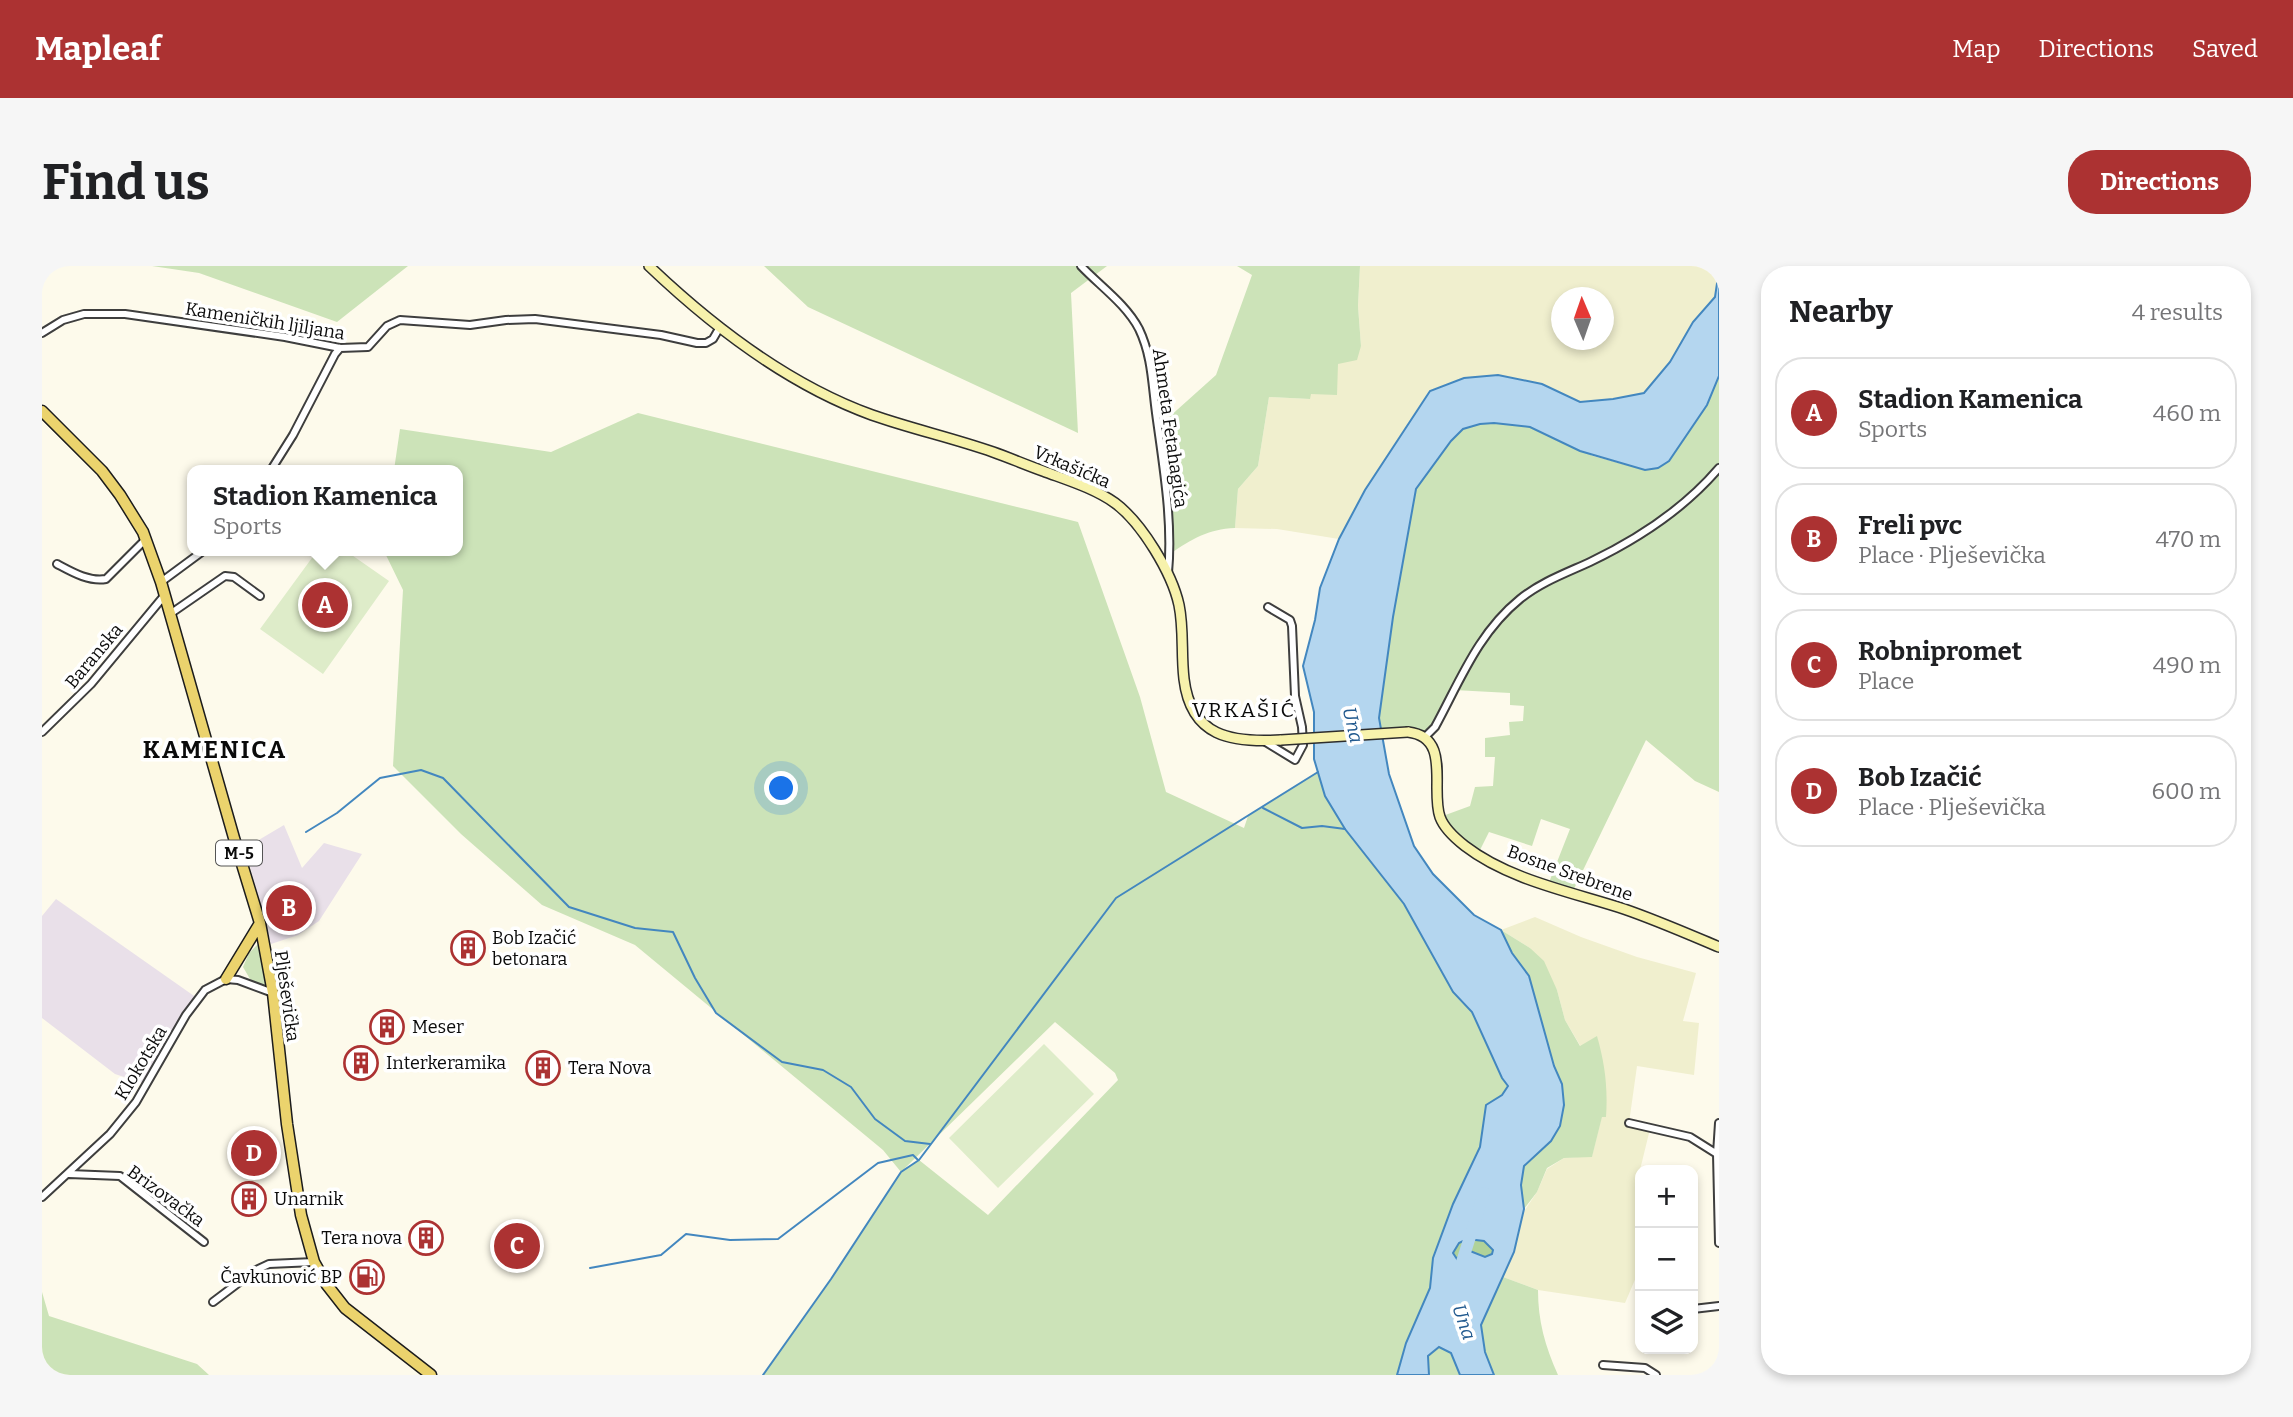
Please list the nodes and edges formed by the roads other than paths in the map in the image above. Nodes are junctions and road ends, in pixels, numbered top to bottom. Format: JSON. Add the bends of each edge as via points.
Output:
{"nodes":[{"id":1,"x":649,"y":266,"type":"edge"},
{"id":2,"x":1081,"y":266,"type":"edge"},
{"id":3,"x":720,"y":327,"type":"junction"},
{"id":4,"x":42,"y":332,"type":"edge"},
{"id":5,"x":340,"y":348,"type":"junction"},
{"id":6,"x":42,"y":411,"type":"edge"},
{"id":7,"x":274,"y":465,"type":"edge"},
{"id":8,"x":1719,"y":468,"type":"edge"},
{"id":9,"x":146,"y":539,"type":"junction"},
{"id":10,"x":196,"y":556,"type":"edge"},
{"id":11,"x":57,"y":564,"type":"dead end"},
{"id":12,"x":1168,"y":575,"type":"junction"},
{"id":13,"x":161,"y":582,"type":"junction"},
{"id":14,"x":164,"y":596,"type":"junction"},
{"id":15,"x":260,"y":596,"type":"dead end"},
{"id":16,"x":1268,"y":607,"type":"dead end"},
{"id":17,"x":170,"y":614,"type":"junction"},
{"id":18,"x":42,"y":732,"type":"edge"},
{"id":19,"x":1425,"y":737,"type":"junction"},
{"id":20,"x":1263,"y":741,"type":"junction"},
{"id":21,"x":260,"y":923,"type":"junction"},
{"id":22,"x":1719,"y":947,"type":"edge"},
{"id":23,"x":226,"y":979,"type":"junction"},
{"id":24,"x":273,"y":993,"type":"junction"},
{"id":25,"x":1629,"y":1123,"type":"dead end"},
{"id":26,"x":1719,"y":1123,"type":"edge"},
{"id":27,"x":1717,"y":1154,"type":"junction"},
{"id":28,"x":69,"y":1174,"type":"junction"},
{"id":29,"x":42,"y":1197,"type":"edge"},
{"id":30,"x":204,"y":1242,"type":"dead end"},
{"id":31,"x":1719,"y":1243,"type":"edge"},
{"id":32,"x":314,"y":1262,"type":"junction"},
{"id":33,"x":213,"y":1302,"type":"dead end"},
{"id":34,"x":1719,"y":1306,"type":"edge"},
{"id":35,"x":1698,"y":1308,"type":"edge"},
{"id":36,"x":1603,"y":1366,"type":"dead end"},
{"id":37,"x":431,"y":1375,"type":"edge"},
{"id":38,"x":1656,"y":1375,"type":"edge"}],
"edges":[{"from":1,"to":3,"type":"street","name":"Vrkašićka"},
{"from":2,"to":12,"type":"street","name":"Ahmeta Fetahagića","via":[[1127,311],[1149,354],[1164,474]]},
{"from":3,"to":5,"type":"street","name":"Kameničkih ljiljana","via":[[713,339],[697,343],[535,319],[470,325],[400,320],[387,326],[368,347]]},
{"from":3,"to":12,"type":"street","name":"Vrkašićka","via":[[811,388],[852,407],[994,452],[1114,502],[1136,523]]},
{"from":4,"to":5,"type":"street","name":"Kameničkih ljiljana","via":[[84,314],[125,314]]},
{"from":5,"to":7,"type":"street"},
{"from":6,"to":9,"type":"main road","name":"Plješevička","number":"M-5","via":[[102,471]]},
{"from":8,"to":19,"type":"street","via":[[1654,526],[1519,600],[1482,638],[1435,727]]},
{"from":9,"to":11,"type":"street","via":[[106,579],[92,580]]},
{"from":9,"to":13,"type":"main road","name":"Plješevička","number":"M-5"},
{"from":10,"to":13,"type":"street"},
{"from":12,"to":20,"type":"street","name":"Vrkašićka","via":[[1179,603],[1184,680],[1194,713],[1217,734]]},
{"from":13,"to":14,"type":"main road","name":"Plješevička","number":"M-5"},
{"from":14,"to":17,"type":"main road","name":"Plješevička","number":"M-5"},
{"from":14,"to":18,"type":"street","name":"Baranska","via":[[92,684]]},
{"from":15,"to":17,"type":"street","via":[[234,577],[225,576]]},
{"from":16,"to":20,"type":"street","via":[[1292,626],[1303,745],[1295,760]]},
{"from":17,"to":21,"type":"main road","name":"Plješevička","number":"M-5"},
{"from":19,"to":20,"type":"street","name":"Vrkašićka","bridge":true,"via":[[1408,732]]},
{"from":19,"to":22,"type":"street","name":"Bosne Srebrene","via":[[1435,758],[1440,817],[1465,846],[1523,876]]},
{"from":21,"to":23,"type":"main road"},
{"from":21,"to":24,"type":"main road","name":"Plješevička","number":"M-5"},
{"from":23,"to":24,"type":"street"},
{"from":23,"to":28,"type":"street","name":"Klokotska","via":[[197,998],[136,1102]]},
{"from":24,"to":32,"type":"main road","name":"Plješevička","number":"M-5","via":[[301,1215]]},
{"from":25,"to":27,"type":"street","via":[[1690,1137]]},
{"from":26,"to":27,"type":"street"},
{"from":27,"to":31,"type":"street"},
{"from":28,"to":29,"type":"street","name":"Klokotska"},
{"from":28,"to":30,"type":"street","name":"Brizovačka","via":[[120,1176]]},
{"from":32,"to":33,"type":"street","via":[[270,1264]]},
{"from":32,"to":37,"type":"main road","name":"Plješevička","number":"M-5","via":[[345,1308]]},
{"from":34,"to":35,"type":"street"},
{"from":36,"to":38,"type":"street","via":[[1645,1368]]}]}
